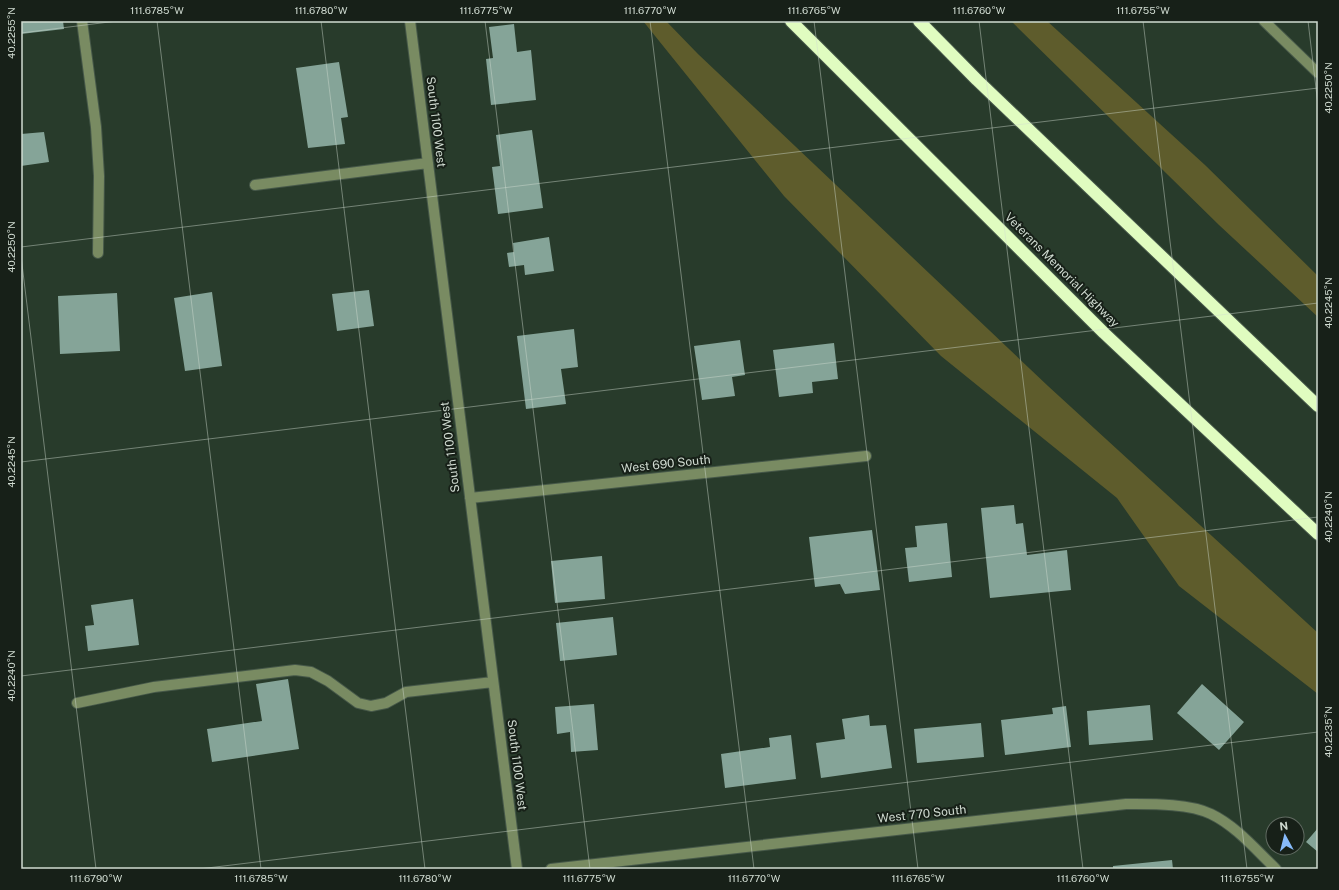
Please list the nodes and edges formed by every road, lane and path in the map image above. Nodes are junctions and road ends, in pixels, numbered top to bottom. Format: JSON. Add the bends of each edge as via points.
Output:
{"nodes":[{"id":1,"x":82,"y":21,"type":"edge"},
{"id":2,"x":410,"y":21,"type":"edge"},
{"id":3,"x":791,"y":21,"type":"edge"},
{"id":4,"x":919,"y":21,"type":"edge"},
{"id":5,"x":1264,"y":21,"type":"edge"},
{"id":6,"x":1318,"y":73,"type":"edge"},
{"id":7,"x":428,"y":163,"type":"junction"},
{"id":8,"x":255,"y":185,"type":"dead end"},
{"id":9,"x":98,"y":253,"type":"dead end"},
{"id":10,"x":1318,"y":406,"type":"edge"},
{"id":11,"x":866,"y":456,"type":"dead end"},
{"id":12,"x":470,"y":498,"type":"junction"},
{"id":13,"x":1318,"y":534,"type":"edge"},
{"id":14,"x":493,"y":682,"type":"junction"},
{"id":15,"x":77,"y":703,"type":"dead end"},
{"id":16,"x":517,"y":869,"type":"edge"},
{"id":17,"x":551,"y":869,"type":"edge"},
{"id":18,"x":1276,"y":869,"type":"edge"}],
"edges":[{"from":1,"to":9,"type":"street","via":[[96,127],[99,176]]},
{"from":2,"to":7,"type":"street","name":"South 1100 West"},
{"from":3,"to":13,"type":"highway","name":"Veterans Memorial Highway","via":[[1104,333]]},
{"from":4,"to":10,"type":"highway"},
{"from":5,"to":6,"type":"street"},
{"from":7,"to":8,"type":"street"},
{"from":7,"to":12,"type":"street","name":"South 1100 West"},
{"from":11,"to":12,"type":"street","name":"West 690 South"},
{"from":12,"to":14,"type":"street","name":"South 1100 West"},
{"from":14,"to":15,"type":"street","via":[[406,692],[386,703],[371,706],[358,704],[312,672],[295,670],[154,687]]},
{"from":14,"to":16,"type":"street","name":"South 1100 West"},
{"from":17,"to":18,"type":"street","name":"West 770 South","via":[[1126,804],[1173,805],[1210,814],[1233,829]]}]}
